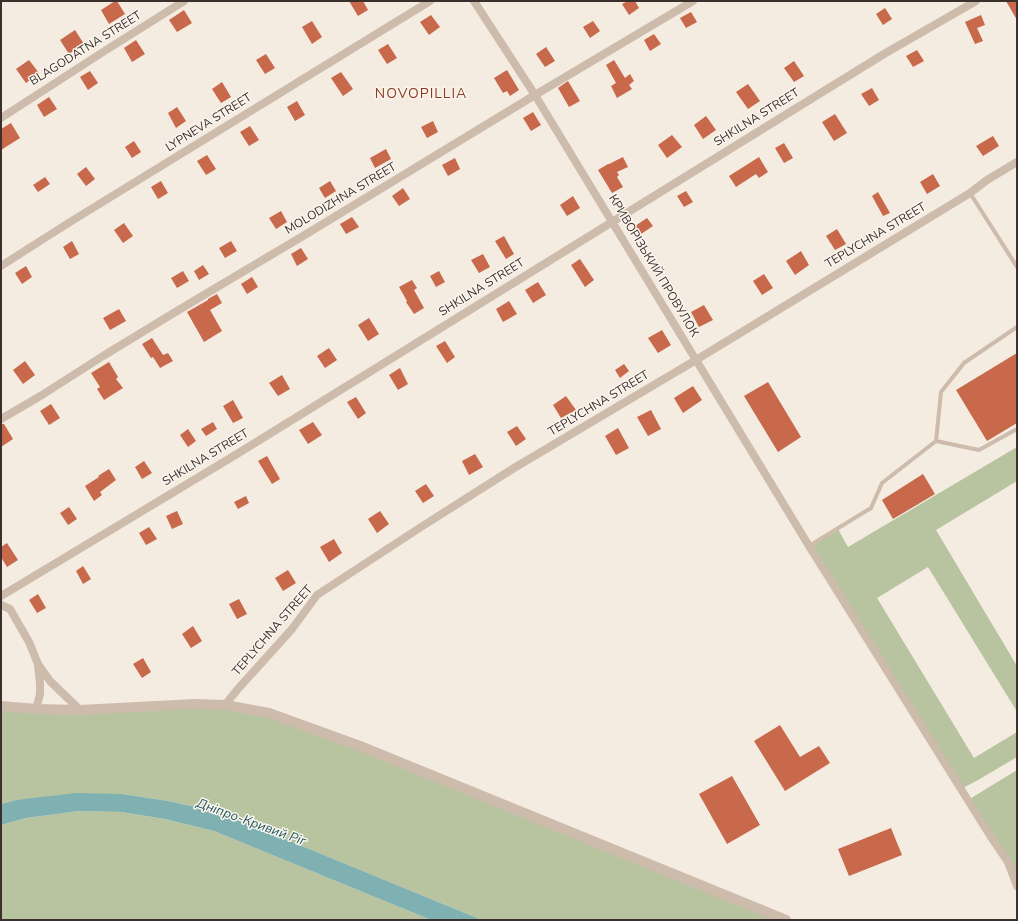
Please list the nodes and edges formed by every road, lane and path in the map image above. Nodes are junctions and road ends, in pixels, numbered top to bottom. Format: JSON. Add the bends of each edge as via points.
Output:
{"nodes":[{"id":1,"x":184,"y":1,"type":"edge"},
{"id":2,"x":430,"y":1,"type":"edge"},
{"id":3,"x":474,"y":1,"type":"edge"},
{"id":4,"x":693,"y":1,"type":"edge"},
{"id":5,"x":976,"y":1,"type":"edge"},
{"id":6,"x":535,"y":95,"type":"junction"},
{"id":7,"x":1,"y":118,"type":"edge"},
{"id":8,"x":1017,"y":162,"type":"edge"},
{"id":9,"x":970,"y":193,"type":"junction"},
{"id":10,"x":612,"y":222,"type":"junction"},
{"id":11,"x":1,"y":266,"type":"edge"},
{"id":12,"x":1017,"y":267,"type":"edge"},
{"id":13,"x":1017,"y":327,"type":"edge"},
{"id":14,"x":696,"y":360,"type":"junction"},
{"id":15,"x":1,"y":419,"type":"edge"},
{"id":16,"x":1017,"y":429,"type":"edge"},
{"id":17,"x":936,"y":441,"type":"junction"},
{"id":18,"x":809,"y":546,"type":"junction"},
{"id":19,"x":1,"y":596,"type":"edge"},
{"id":20,"x":1,"y":605,"type":"edge"},
{"id":21,"x":38,"y":664,"type":"junction"},
{"id":22,"x":225,"y":705,"type":"junction"},
{"id":23,"x":1,"y":706,"type":"edge"},
{"id":24,"x":36,"y":709,"type":"junction"},
{"id":25,"x":80,"y":710,"type":"junction"},
{"id":26,"x":1017,"y":886,"type":"edge"},
{"id":27,"x":786,"y":920,"type":"edge"}],
"edges":[{"from":1,"to":7,"type":"street","name":"BLAGODATNA STREET"},
{"from":2,"to":11,"type":"street","name":"LYPNEVA STREET"},
{"from":3,"to":6,"type":"street","name":"КРИВОРІЗЬКИЙ ПРОВУЛОК"},
{"from":4,"to":6,"type":"street","name":"MOLODIZHNA STREET"},
{"from":5,"to":10,"type":"street","name":"SHKILNA STREET","via":[[884,54]]},
{"from":6,"to":10,"type":"street","name":"КРИВОРІЗЬКИЙ ПРОВУЛОК"},
{"from":6,"to":15,"type":"street","name":"MOLODIZHNA STREET"},
{"from":8,"to":9,"type":"street","name":"TEPLYCHNA STREET"},
{"from":9,"to":12,"type":"lane"},
{"from":9,"to":14,"type":"street","name":"TEPLYCHNA STREET"},
{"from":10,"to":14,"type":"street","name":"КРИВОРІЗЬКИЙ ПРОВУЛОК"},
{"from":10,"to":19,"type":"street","name":"SHKILNA STREET","via":[[237,454]]},
{"from":13,"to":17,"type":"lane","via":[[964,363],[941,392]]},
{"from":14,"to":18,"type":"street","name":"КРИВОРІЗЬКИЙ ПРОВУЛОК"},
{"from":14,"to":22,"type":"street","name":"TEPLYCHNA STREET","via":[[514,468],[317,595],[292,629]]},
{"from":16,"to":17,"type":"lane","via":[[979,450]]},
{"from":17,"to":18,"type":"lane","via":[[882,483],[871,508]]},
{"from":18,"to":26,"type":"street","name":"КРИВОРІЗЬКИЙ ПРОВУЛОК","via":[[1008,862]]},
{"from":20,"to":21,"type":"street","via":[[10,609]]},
{"from":21,"to":24,"type":"street","via":[[40,694]]},
{"from":21,"to":25,"type":"street","via":[[50,681]]},
{"from":22,"to":25,"type":"street","via":[[194,704]]},
{"from":22,"to":27,"type":"street","via":[[269,713],[360,746]]},
{"from":23,"to":24,"type":"street"},
{"from":24,"to":25,"type":"street"}]}
